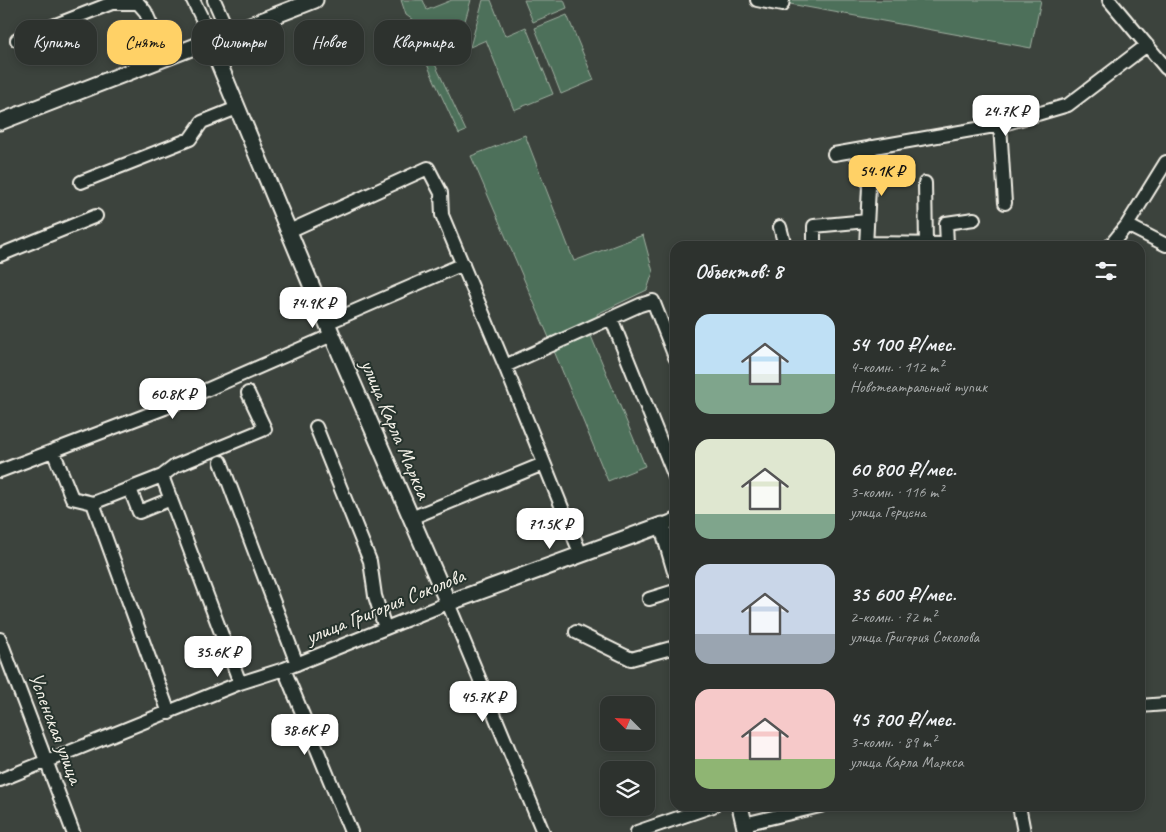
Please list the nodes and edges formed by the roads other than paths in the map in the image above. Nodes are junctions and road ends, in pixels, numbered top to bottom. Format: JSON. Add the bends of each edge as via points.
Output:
{"nodes":[{"id":1,"x":193,"y":0,"type":"edge"},
{"id":2,"x":214,"y":0,"type":"edge"},
{"id":3,"x":315,"y":0,"type":"edge"},
{"id":4,"x":757,"y":0,"type":"edge"},
{"id":5,"x":783,"y":0,"type":"edge"},
{"id":6,"x":1109,"y":0,"type":"edge"},
{"id":7,"x":68,"y":20,"type":"edge"},
{"id":8,"x":149,"y":20,"type":"edge"},
{"id":9,"x":202,"y":20,"type":"edge"},
{"id":10,"x":223,"y":20,"type":"edge"},
{"id":11,"x":264,"y":20,"type":"edge"},
{"id":12,"x":1147,"y":45,"type":"junction"},
{"id":13,"x":150,"y":65,"type":"edge"},
{"id":14,"x":220,"y":65,"type":"edge"},
{"id":15,"x":1166,"y":68,"type":"edge"},
{"id":16,"x":237,"y":108,"type":"junction"},
{"id":17,"x":0,"y":122,"type":"edge"},
{"id":18,"x":1000,"y":125,"type":"junction"},
{"id":19,"x":871,"y":147,"type":"junction"},
{"id":20,"x":834,"y":154,"type":"dead end"},
{"id":21,"x":1166,"y":162,"type":"edge"},
{"id":22,"x":81,"y":182,"type":"dead end"},
{"id":23,"x":925,"y":183,"type":"dead end"},
{"id":24,"x":1005,"y":203,"type":"dead end"},
{"id":25,"x":96,"y":216,"type":"dead end"},
{"id":26,"x":974,"y":219,"type":"dead end"},
{"id":27,"x":867,"y":221,"type":"junction"},
{"id":28,"x":1126,"y":225,"type":"junction"},
{"id":29,"x":780,"y":227,"type":"dead end"},
{"id":30,"x":289,"y":231,"type":"junction"},
{"id":31,"x":784,"y":241,"type":"edge"},
{"id":32,"x":814,"y":241,"type":"edge"},
{"id":33,"x":866,"y":241,"type":"edge"},
{"id":34,"x":926,"y":241,"type":"edge"},
{"id":35,"x":947,"y":241,"type":"edge"},
{"id":36,"x":1114,"y":241,"type":"edge"},
{"id":37,"x":1166,"y":245,"type":"edge"},
{"id":38,"x":0,"y":255,"type":"edge"},
{"id":39,"x":464,"y":264,"type":"junction"},
{"id":40,"x":611,"y":318,"type":"junction"},
{"id":41,"x":330,"y":329,"type":"junction"},
{"id":42,"x":670,"y":344,"type":"edge"},
{"id":43,"x":505,"y":366,"type":"junction"},
{"id":44,"x":248,"y":393,"type":"dead end"},
{"id":45,"x":316,"y":427,"type":"dead end"},
{"id":46,"x":53,"y":451,"type":"junction"},
{"id":47,"x":222,"y":462,"type":"dead end"},
{"id":48,"x":543,"y":464,"type":"junction"},
{"id":49,"x":670,"y":465,"type":"edge"},
{"id":50,"x":0,"y":471,"type":"edge"},
{"id":51,"x":162,"y":476,"type":"junction"},
{"id":52,"x":130,"y":489,"type":"junction"},
{"id":53,"x":171,"y":499,"type":"junction"},
{"id":54,"x":93,"y":503,"type":"junction"},
{"id":55,"x":411,"y":518,"type":"junction"},
{"id":56,"x":669,"y":523,"type":"edge"},
{"id":57,"x":581,"y":555,"type":"junction"},
{"id":58,"x":670,"y":593,"type":"edge"},
{"id":59,"x":649,"y":599,"type":"dead end"},
{"id":60,"x":448,"y":603,"type":"junction"},
{"id":61,"x":385,"y":628,"type":"junction"},
{"id":62,"x":576,"y":632,"type":"dead end"},
{"id":63,"x":0,"y":638,"type":"edge"},
{"id":64,"x":670,"y":648,"type":"edge"},
{"id":65,"x":297,"y":664,"type":"junction"},
{"id":66,"x":284,"y":669,"type":"junction"},
{"id":67,"x":240,"y":684,"type":"junction"},
{"id":68,"x":1166,"y":704,"type":"edge"},
{"id":69,"x":1145,"y":706,"type":"edge"},
{"id":70,"x":169,"y":713,"type":"junction"},
{"id":71,"x":48,"y":762,"type":"junction"},
{"id":72,"x":0,"y":780,"type":"edge"},
{"id":73,"x":698,"y":811,"type":"edge"},
{"id":74,"x":741,"y":811,"type":"edge"},
{"id":75,"x":803,"y":811,"type":"edge"},
{"id":76,"x":1020,"y":811,"type":"edge"},
{"id":77,"x":745,"y":828,"type":"edge"},
{"id":78,"x":73,"y":832,"type":"edge"},
{"id":79,"x":351,"y":832,"type":"edge"},
{"id":80,"x":543,"y":832,"type":"edge"},
{"id":81,"x":637,"y":832,"type":"edge"},
{"id":82,"x":1024,"y":832,"type":"edge"}],
"edges":[{"from":1,"to":9,"type":"street"},
{"from":2,"to":10,"type":"street"},
{"from":3,"to":11,"type":"main road"},
{"from":4,"to":5,"type":"street","via":[[782,5]]},
{"from":6,"to":12,"type":"street"},
{"from":7,"to":8,"type":"street","via":[[112,3],[138,3]]},
{"from":12,"to":15,"type":"street"},
{"from":12,"to":18,"type":"street","via":[[1068,105]]},
{"from":13,"to":17,"type":"main road"},
{"from":14,"to":16,"type":"main road","name":"улица Карла Маркса"},
{"from":16,"to":22,"type":"street","via":[[202,122],[190,139]]},
{"from":16,"to":30,"type":"main road","name":"улица Карла Маркса"},
{"from":18,"to":19,"type":"street"},
{"from":18,"to":24,"type":"street"},
{"from":19,"to":20,"type":"street"},
{"from":19,"to":27,"type":"street"},
{"from":21,"to":28,"type":"street"},
{"from":23,"to":34,"type":"street"},
{"from":25,"to":38,"type":"street"},
{"from":26,"to":35,"type":"street","via":[[946,223]]},
{"from":27,"to":32,"type":"street","via":[[814,226]]},
{"from":27,"to":33,"type":"street"},
{"from":28,"to":36,"type":"street"},
{"from":28,"to":37,"type":"street"},
{"from":29,"to":31,"type":"street"},
{"from":30,"to":39,"type":"street","via":[[428,168],[441,193],[442,215]]},
{"from":30,"to":41,"type":"main road","name":"улица Карла Маркса"},
{"from":39,"to":41,"type":"street"},
{"from":39,"to":43,"type":"street"},
{"from":40,"to":42,"type":"street","via":[[653,301]]},
{"from":40,"to":43,"type":"street"},
{"from":40,"to":49,"type":"street"},
{"from":41,"to":46,"type":"street","via":[[165,408]]},
{"from":41,"to":55,"type":"main road","name":"улица Карла Маркса"},
{"from":43,"to":48,"type":"street"},
{"from":44,"to":51,"type":"street","via":[[265,429],[175,466]]},
{"from":45,"to":61,"type":"street","via":[[370,561],[375,596]]},
{"from":46,"to":50,"type":"street"},
{"from":46,"to":54,"type":"street","via":[[72,498]]},
{"from":47,"to":65,"type":"street"},
{"from":48,"to":55,"type":"street"},
{"from":48,"to":57,"type":"street"},
{"from":51,"to":52,"type":"street"},
{"from":51,"to":53,"type":"street"},
{"from":52,"to":53,"type":"street","via":[[139,512]]},
{"from":52,"to":54,"type":"street"},
{"from":53,"to":67,"type":"street"},
{"from":54,"to":70,"type":"street"},
{"from":55,"to":60,"type":"main road","name":"улица Карла Маркса"},
{"from":56,"to":57,"type":"main road","name":"улица Григория Соколова"},
{"from":57,"to":60,"type":"main road","name":"улица Григория Соколова"},
{"from":58,"to":59,"type":"street"},
{"from":60,"to":61,"type":"street","name":"улица Григория Соколова"},
{"from":60,"to":80,"type":"street","name":"улица Карла Маркса"},
{"from":61,"to":65,"type":"street","name":"улица Григория Соколова"},
{"from":62,"to":64,"type":"street","via":[[632,659]]},
{"from":63,"to":71,"type":"street","name":"Успенская улица"},
{"from":65,"to":66,"type":"street","name":"улица Григория Соколова"},
{"from":66,"to":67,"type":"street","name":"улица Григория Соколова"},
{"from":66,"to":79,"type":"street"},
{"from":67,"to":70,"type":"street","name":"улица Григория Соколова"},
{"from":68,"to":69,"type":"street"},
{"from":70,"to":71,"type":"street","name":"улица Григория Соколова"},
{"from":71,"to":72,"type":"street","name":"улица Григория Соколова"},
{"from":71,"to":78,"type":"street","name":"Успенская улица"},
{"from":73,"to":81,"type":"street"},
{"from":74,"to":77,"type":"main road"},
{"from":75,"to":77,"type":"street"},
{"from":76,"to":82,"type":"street"}]}
